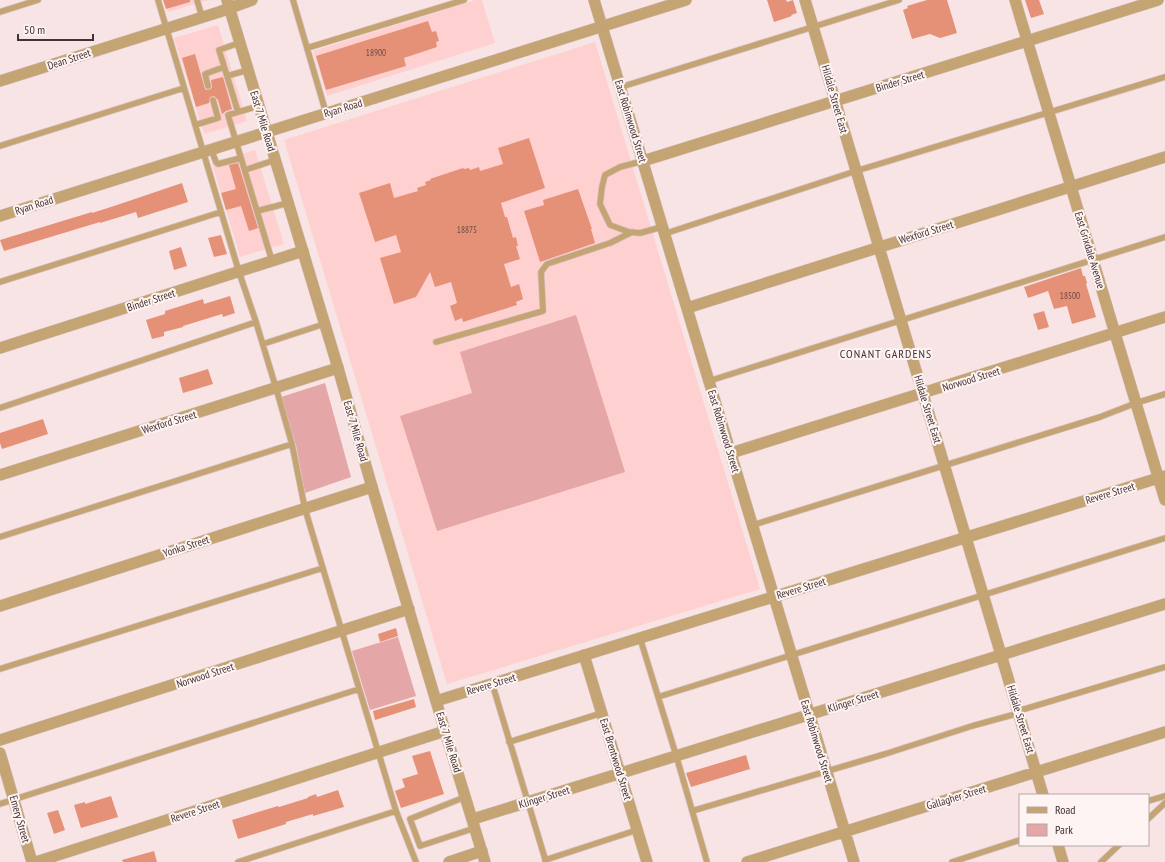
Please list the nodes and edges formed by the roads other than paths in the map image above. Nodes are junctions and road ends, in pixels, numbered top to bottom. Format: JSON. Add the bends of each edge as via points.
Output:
{"nodes":[{"id":1,"x":38,"y":0,"type":"edge"},
{"id":2,"x":158,"y":0,"type":"edge"},
{"id":3,"x":197,"y":0,"type":"edge"},
{"id":4,"x":252,"y":0,"type":"edge"},
{"id":5,"x":293,"y":0,"type":"edge"},
{"id":6,"x":464,"y":0,"type":"edge"},
{"id":7,"x":594,"y":0,"type":"edge"},
{"id":8,"x":686,"y":0,"type":"edge"},
{"id":9,"x":805,"y":0,"type":"edge"},
{"id":10,"x":900,"y":0,"type":"edge"},
{"id":11,"x":1015,"y":0,"type":"edge"},
{"id":12,"x":1158,"y":0,"type":"edge"},
{"id":13,"x":228,"y":4,"type":"edge"},
{"id":14,"x":0,"y":12,"type":"edge"},
{"id":15,"x":202,"y":17,"type":"junction"},
{"id":16,"x":603,"y":26,"type":"junction"},
{"id":17,"x":814,"y":27,"type":"junction"},
{"id":18,"x":166,"y":28,"type":"junction"},
{"id":19,"x":1027,"y":41,"type":"junction"},
{"id":20,"x":239,"y":43,"type":"junction"},
{"id":21,"x":307,"y":48,"type":"junction"},
{"id":22,"x":224,"y":67,"type":"junction"},
{"id":23,"x":248,"y":70,"type":"junction"},
{"id":24,"x":227,"y":76,"type":"junction"},
{"id":25,"x":1165,"y":77,"type":"edge"},
{"id":26,"x":0,"y":81,"type":"edge"},
{"id":27,"x":208,"y":86,"type":"dead end"},
{"id":28,"x":621,"y":87,"type":"junction"},
{"id":29,"x":184,"y":88,"type":"junction"},
{"id":30,"x":213,"y":100,"type":"dead end"},
{"id":31,"x":835,"y":101,"type":"junction"},
{"id":32,"x":258,"y":106,"type":"junction"},
{"id":33,"x":238,"y":112,"type":"junction"},
{"id":34,"x":326,"y":113,"type":"junction"},
{"id":35,"x":1049,"y":113,"type":"junction"},
{"id":36,"x":228,"y":115,"type":"junction"},
{"id":37,"x":218,"y":118,"type":"junction"},
{"id":38,"x":195,"y":125,"type":"junction"},
{"id":39,"x":266,"y":132,"type":"junction"},
{"id":40,"x":236,"y":141,"type":"junction"},
{"id":41,"x":0,"y":146,"type":"edge"},
{"id":42,"x":207,"y":151,"type":"junction"},
{"id":43,"x":1165,"y":157,"type":"edge"},
{"id":44,"x":241,"y":158,"type":"junction"},
{"id":45,"x":275,"y":160,"type":"junction"},
{"id":46,"x":643,"y":161,"type":"junction"},
{"id":47,"x":245,"y":170,"type":"junction"},
{"id":48,"x":856,"y":171,"type":"junction"},
{"id":49,"x":1071,"y":187,"type":"junction"},
{"id":50,"x":288,"y":203,"type":"junction"},
{"id":51,"x":257,"y":211,"type":"junction"},
{"id":52,"x":221,"y":212,"type":"junction"},
{"id":53,"x":0,"y":216,"type":"edge"},
{"id":54,"x":663,"y":230,"type":"junction"},
{"id":55,"x":632,"y":232,"type":"junction"},
{"id":56,"x":1165,"y":237,"type":"edge"},
{"id":57,"x":879,"y":247,"type":"junction"},
{"id":58,"x":303,"y":252,"type":"junction"},
{"id":59,"x":1093,"y":259,"type":"junction"},
{"id":60,"x":272,"y":261,"type":"junction"},
{"id":61,"x":239,"y":272,"type":"junction"},
{"id":62,"x":0,"y":282,"type":"edge"},
{"id":63,"x":687,"y":308,"type":"junction"},
{"id":64,"x":1165,"y":317,"type":"edge"},
{"id":65,"x":901,"y":320,"type":"junction"},
{"id":66,"x":256,"y":322,"type":"junction"},
{"id":67,"x":324,"y":324,"type":"junction"},
{"id":68,"x":1115,"y":333,"type":"junction"},
{"id":69,"x":436,"y":342,"type":"dead end"},
{"id":70,"x":263,"y":344,"type":"junction"},
{"id":71,"x":0,"y":348,"type":"edge"},
{"id":72,"x":338,"y":368,"type":"junction"},
{"id":73,"x":709,"y":381,"type":"junction"},
{"id":74,"x":276,"y":388,"type":"junction"},
{"id":75,"x":923,"y":394,"type":"junction"},
{"id":76,"x":1165,"y":394,"type":"edge"},
{"id":77,"x":1136,"y":403,"type":"junction"},
{"id":78,"x":0,"y":408,"type":"edge"},
{"id":79,"x":292,"y":444,"type":"junction"},
{"id":80,"x":731,"y":453,"type":"junction"},
{"id":81,"x":944,"y":465,"type":"junction"},
{"id":82,"x":0,"y":475,"type":"edge"},
{"id":83,"x":1162,"y":477,"type":"edge"},
{"id":84,"x":372,"y":487,"type":"junction"},
{"id":85,"x":1165,"y":500,"type":"edge"},
{"id":86,"x":305,"y":509,"type":"junction"},
{"id":87,"x":753,"y":526,"type":"junction"},
{"id":88,"x":0,"y":538,"type":"edge"},
{"id":89,"x":966,"y":538,"type":"junction"},
{"id":90,"x":1165,"y":538,"type":"edge"},
{"id":91,"x":323,"y":568,"type":"junction"},
{"id":92,"x":983,"y":594,"type":"junction"},
{"id":93,"x":774,"y":597,"type":"junction"},
{"id":94,"x":1165,"y":604,"type":"edge"},
{"id":95,"x":0,"y":606,"type":"edge"},
{"id":96,"x":409,"y":609,"type":"junction"},
{"id":97,"x":342,"y":631,"type":"junction"},
{"id":98,"x":640,"y":638,"type":"junction"},
{"id":99,"x":791,"y":654,"type":"junction"},
{"id":100,"x":584,"y":655,"type":"junction"},
{"id":101,"x":1001,"y":655,"type":"junction"},
{"id":102,"x":1165,"y":667,"type":"edge"},
{"id":103,"x":0,"y":669,"type":"edge"},
{"id":104,"x":492,"y":683,"type":"junction"},
{"id":105,"x":360,"y":689,"type":"junction"},
{"id":106,"x":658,"y":696,"type":"junction"},
{"id":107,"x":436,"y":701,"type":"junction"},
{"id":108,"x":1018,"y":712,"type":"junction"},
{"id":109,"x":602,"y":713,"type":"junction"},
{"id":110,"x":809,"y":714,"type":"junction"},
{"id":111,"x":445,"y":730,"type":"junction"},
{"id":112,"x":1165,"y":732,"type":"edge"},
{"id":113,"x":0,"y":740,"type":"edge"},
{"id":114,"x":509,"y":742,"type":"junction"},
{"id":115,"x":379,"y":752,"type":"junction"},
{"id":116,"x":0,"y":753,"type":"edge"},
{"id":117,"x":676,"y":756,"type":"junction"},
{"id":118,"x":826,"y":771,"type":"junction"},
{"id":119,"x":1036,"y":772,"type":"junction"},
{"id":120,"x":620,"y":773,"type":"junction"},
{"id":121,"x":1043,"y":794,"type":"edge"},
{"id":122,"x":1165,"y":796,"type":"edge"},
{"id":123,"x":466,"y":797,"type":"junction"},
{"id":124,"x":14,"y":800,"type":"junction"},
{"id":125,"x":1149,"y":801,"type":"edge"},
{"id":126,"x":527,"y":802,"type":"junction"},
{"id":127,"x":1165,"y":803,"type":"edge"},
{"id":128,"x":0,"y":804,"type":"edge"},
{"id":129,"x":396,"y":811,"type":"junction"},
{"id":130,"x":692,"y":811,"type":"junction"},
{"id":131,"x":1149,"y":818,"type":"edge"},
{"id":132,"x":474,"y":823,"type":"junction"},
{"id":133,"x":638,"y":830,"type":"junction"},
{"id":134,"x":845,"y":832,"type":"junction"},
{"id":135,"x":1019,"y":840,"type":"edge"},
{"id":136,"x":1058,"y":846,"type":"edge"},
{"id":137,"x":1119,"y":846,"type":"edge"},
{"id":138,"x":484,"y":857,"type":"edge"},
{"id":139,"x":545,"y":861,"type":"edge"},
{"id":140,"x":32,"y":862,"type":"edge"},
{"id":141,"x":36,"y":862,"type":"edge"},
{"id":142,"x":238,"y":862,"type":"edge"},
{"id":143,"x":416,"y":862,"type":"edge"},
{"id":144,"x":449,"y":862,"type":"edge"},
{"id":145,"x":647,"y":862,"type":"edge"},
{"id":146,"x":707,"y":862,"type":"edge"},
{"id":147,"x":747,"y":862,"type":"edge"},
{"id":148,"x":854,"y":862,"type":"edge"},
{"id":149,"x":952,"y":862,"type":"edge"},
{"id":150,"x":1064,"y":862,"type":"edge"},
{"id":151,"x":1101,"y":862,"type":"edge"}],
"edges":[{"from":1,"to":14,"type":"lane"},
{"from":2,"to":18,"type":"lane"},
{"from":3,"to":15,"type":"lane"},
{"from":4,"to":13,"type":"street","name":"Dean Street"},
{"from":5,"to":21,"type":"lane"},
{"from":6,"to":21,"type":"lane"},
{"from":7,"to":16,"type":"street","name":"East Robinwood Street"},
{"from":8,"to":16,"type":"street","name":"Ryan Road"},
{"from":9,"to":17,"type":"street","name":"Hildale Street East"},
{"from":10,"to":17,"type":"lane"},
{"from":11,"to":19,"type":"street","name":"East Grixdale Avenue"},
{"from":12,"to":19,"type":"street","name":"Binder Street"},
{"from":13,"to":15,"type":"street","name":"Dean Street"},
{"from":13,"to":20,"type":"street","name":"East 7 Mile Road"},
{"from":15,"to":18,"type":"street","name":"Dean Street"},
{"from":16,"to":28,"type":"street","name":"East Robinwood Street"},
{"from":16,"to":34,"type":"street","name":"Ryan Road"},
{"from":17,"to":28,"type":"lane"},
{"from":17,"to":31,"type":"street","name":"Hildale Street East"},
{"from":18,"to":26,"type":"street","name":"Dean Street"},
{"from":18,"to":29,"type":"lane"},
{"from":19,"to":31,"type":"street","name":"Binder Street"},
{"from":19,"to":35,"type":"street","name":"East Grixdale Avenue"},
{"from":20,"to":22,"type":"lane","via":[[219,50]]},
{"from":20,"to":23,"type":"street","name":"East 7 Mile Road"},
{"from":21,"to":34,"type":"lane"},
{"from":22,"to":24,"type":"lane"},
{"from":22,"to":27,"type":"lane","via":[[205,74]]},
{"from":23,"to":24,"type":"lane"},
{"from":23,"to":32,"type":"street","name":"East 7 Mile Road"},
{"from":24,"to":33,"type":"lane","via":[[228,87]]},
{"from":25,"to":35,"type":"lane"},
{"from":28,"to":46,"type":"street","name":"East Robinwood Street"},
{"from":29,"to":38,"type":"lane"},
{"from":29,"to":41,"type":"lane"},
{"from":30,"to":37,"type":"lane","via":[[217,105]]},
{"from":31,"to":46,"type":"street","name":"Binder Street"},
{"from":31,"to":48,"type":"street","name":"Hildale Street East"},
{"from":32,"to":33,"type":"lane"},
{"from":32,"to":39,"type":"street","name":"East 7 Mile Road"},
{"from":33,"to":36,"type":"lane"},
{"from":34,"to":39,"type":"street","name":"Ryan Road"},
{"from":35,"to":48,"type":"lane"},
{"from":35,"to":49,"type":"street","name":"East Grixdale Avenue"},
{"from":36,"to":37,"type":"lane"},
{"from":36,"to":40,"type":"lane"},
{"from":37,"to":38,"type":"lane"},
{"from":38,"to":42,"type":"lane"},
{"from":39,"to":40,"type":"street","name":"Ryan Road"},
{"from":39,"to":45,"type":"street","name":"East 7 Mile Road"},
{"from":40,"to":42,"type":"street","name":"Ryan Road"},
{"from":40,"to":44,"type":"lane"},
{"from":42,"to":44,"type":"lane","via":[[218,164]]},
{"from":42,"to":52,"type":"lane"},
{"from":42,"to":53,"type":"street","name":"Ryan Road"},
{"from":43,"to":49,"type":"street","name":"Wexford Street"},
{"from":44,"to":47,"type":"lane"},
{"from":45,"to":47,"type":"lane"},
{"from":45,"to":50,"type":"street","name":"East 7 Mile Road"},
{"from":46,"to":54,"type":"street","name":"East Robinwood Street"},
{"from":46,"to":55,"type":"lane","via":[[620,167],[605,175],[602,188],[600,204],[610,224]]},
{"from":47,"to":51,"type":"lane"},
{"from":48,"to":54,"type":"lane"},
{"from":48,"to":57,"type":"street","name":"Hildale Street East"},
{"from":49,"to":57,"type":"street","name":"Wexford Street"},
{"from":49,"to":59,"type":"street","name":"East Grixdale Avenue"},
{"from":50,"to":51,"type":"lane"},
{"from":50,"to":58,"type":"street","name":"East 7 Mile Road"},
{"from":51,"to":60,"type":"lane"},
{"from":52,"to":61,"type":"lane"},
{"from":52,"to":62,"type":"lane"},
{"from":54,"to":55,"type":"lane"},
{"from":54,"to":63,"type":"street","name":"East Robinwood Street"},
{"from":55,"to":69,"type":"lane","via":[[610,243],[547,264],[541,272],[543,311]]},
{"from":56,"to":59,"type":"lane"},
{"from":57,"to":63,"type":"street","name":"Wexford Street"},
{"from":57,"to":65,"type":"street","name":"Hildale Street East"},
{"from":58,"to":60,"type":"street","name":"Binder Street"},
{"from":58,"to":67,"type":"street","name":"East 7 Mile Road"},
{"from":59,"to":65,"type":"lane"},
{"from":59,"to":68,"type":"street","name":"East Grixdale Avenue"},
{"from":60,"to":61,"type":"street","name":"Binder Street"},
{"from":61,"to":66,"type":"lane"},
{"from":61,"to":71,"type":"street","name":"Binder Street"},
{"from":63,"to":73,"type":"street","name":"East Robinwood Street"},
{"from":64,"to":68,"type":"street","name":"Norwood Street"},
{"from":65,"to":73,"type":"lane"},
{"from":65,"to":75,"type":"street","name":"Hildale Street East"},
{"from":66,"to":70,"type":"lane"},
{"from":66,"to":78,"type":"lane"},
{"from":67,"to":70,"type":"lane"},
{"from":67,"to":72,"type":"street","name":"East 7 Mile Road"},
{"from":68,"to":75,"type":"street","name":"Norwood Street"},
{"from":68,"to":77,"type":"street","name":"East Grixdale Avenue"},
{"from":70,"to":74,"type":"lane"},
{"from":72,"to":74,"type":"street","name":"Wexford Street"},
{"from":72,"to":84,"type":"street","name":"East 7 Mile Road"},
{"from":73,"to":80,"type":"street","name":"East Robinwood Street"},
{"from":74,"to":79,"type":"lane"},
{"from":74,"to":82,"type":"street","name":"Wexford Street"},
{"from":75,"to":80,"type":"street","name":"Norwood Street"},
{"from":75,"to":81,"type":"street","name":"Hildale Street East"},
{"from":76,"to":77,"type":"lane"},
{"from":77,"to":81,"type":"lane"},
{"from":77,"to":83,"type":"street","name":"East Grixdale Avenue"},
{"from":79,"to":86,"type":"lane"},
{"from":79,"to":88,"type":"lane"},
{"from":80,"to":87,"type":"street","name":"East Robinwood Street"},
{"from":81,"to":87,"type":"lane"},
{"from":81,"to":89,"type":"street","name":"Hildale Street East"},
{"from":83,"to":85,"type":"street","name":"East Grixdale Avenue"},
{"from":83,"to":89,"type":"street","name":"Revere Street"},
{"from":84,"to":86,"type":"street","name":"Yonka Street"},
{"from":84,"to":96,"type":"street","name":"East 7 Mile Road"},
{"from":86,"to":91,"type":"lane"},
{"from":86,"to":95,"type":"street","name":"Yonka Street"},
{"from":87,"to":93,"type":"street","name":"East Robinwood Street"},
{"from":89,"to":92,"type":"street","name":"Hildale Street East"},
{"from":89,"to":93,"type":"street","name":"Revere Street"},
{"from":90,"to":92,"type":"lane"},
{"from":91,"to":97,"type":"lane"},
{"from":91,"to":103,"type":"lane"},
{"from":92,"to":99,"type":"lane"},
{"from":92,"to":101,"type":"street","name":"Hildale Street East"},
{"from":93,"to":98,"type":"street","name":"Revere Street"},
{"from":93,"to":99,"type":"street","name":"East Robinwood Street"},
{"from":94,"to":101,"type":"street","name":"Klinger Street"},
{"from":96,"to":97,"type":"street","name":"Norwood Street"},
{"from":96,"to":107,"type":"street","name":"East 7 Mile Road"},
{"from":97,"to":105,"type":"lane"},
{"from":97,"to":113,"type":"street","name":"Norwood Street"},
{"from":98,"to":100,"type":"street","name":"Revere Street"},
{"from":98,"to":106,"type":"lane"},
{"from":99,"to":106,"type":"lane"},
{"from":99,"to":110,"type":"street","name":"East Robinwood Street"},
{"from":100,"to":104,"type":"street","name":"Revere Street"},
{"from":100,"to":109,"type":"street","name":"East Brentwood Street"},
{"from":101,"to":108,"type":"street","name":"Hildale Street East"},
{"from":101,"to":110,"type":"street","name":"Klinger Street"},
{"from":102,"to":108,"type":"lane"},
{"from":104,"to":107,"type":"street","name":"Revere Street"},
{"from":104,"to":114,"type":"lane"},
{"from":105,"to":115,"type":"lane"},
{"from":105,"to":124,"type":"lane"},
{"from":106,"to":117,"type":"lane"},
{"from":107,"to":111,"type":"street","name":"East 7 Mile Road"},
{"from":108,"to":118,"type":"lane"},
{"from":108,"to":119,"type":"street","name":"Hildale Street East"},
{"from":109,"to":114,"type":"lane"},
{"from":109,"to":120,"type":"street","name":"East Brentwood Street"},
{"from":110,"to":117,"type":"street","name":"Klinger Street"},
{"from":110,"to":118,"type":"street","name":"East Robinwood Street"},
{"from":111,"to":115,"type":"street","name":"Revere Street"},
{"from":111,"to":123,"type":"street","name":"East 7 Mile Road"},
{"from":112,"to":119,"type":"street","name":"Gallagher Street"},
{"from":114,"to":126,"type":"lane"},
{"from":115,"to":129,"type":"lane"},
{"from":115,"to":141,"type":"street","name":"Revere Street"},
{"from":116,"to":124,"type":"street","name":"Emery Street"},
{"from":117,"to":120,"type":"street","name":"Klinger Street"},
{"from":117,"to":130,"type":"lane"},
{"from":118,"to":130,"type":"lane"},
{"from":118,"to":134,"type":"street","name":"East Robinwood Street"},
{"from":119,"to":121,"type":"street","name":"Hildale Street East"},
{"from":119,"to":134,"type":"street","name":"Gallagher Street"},
{"from":120,"to":126,"type":"street","name":"Klinger Street"},
{"from":120,"to":133,"type":"street","name":"East Brentwood Street"},
{"from":122,"to":125,"type":"lane"},
{"from":123,"to":132,"type":"street","name":"East 7 Mile Road"},
{"from":123,"to":132,"type":"lane","via":[[410,819],[420,846]]},
{"from":124,"to":128,"type":"lane"},
{"from":124,"to":140,"type":"street","name":"Emery Street"},
{"from":126,"to":132,"type":"street","name":"Klinger Street"},
{"from":126,"to":139,"type":"lane"},
{"from":127,"to":131,"type":"lane"},
{"from":129,"to":142,"type":"lane"},
{"from":129,"to":143,"type":"lane"},
{"from":130,"to":146,"type":"lane"},
{"from":132,"to":138,"type":"street","name":"East 7 Mile Road"},
{"from":133,"to":139,"type":"lane"},
{"from":133,"to":145,"type":"street","name":"East Brentwood Street"},
{"from":134,"to":147,"type":"street","name":"Gallagher Street"},
{"from":134,"to":148,"type":"street","name":"East Robinwood Street"},
{"from":135,"to":149,"type":"lane"},
{"from":136,"to":150,"type":"street"},
{"from":137,"to":151,"type":"lane"},
{"from":138,"to":144,"type":"street"}]}
